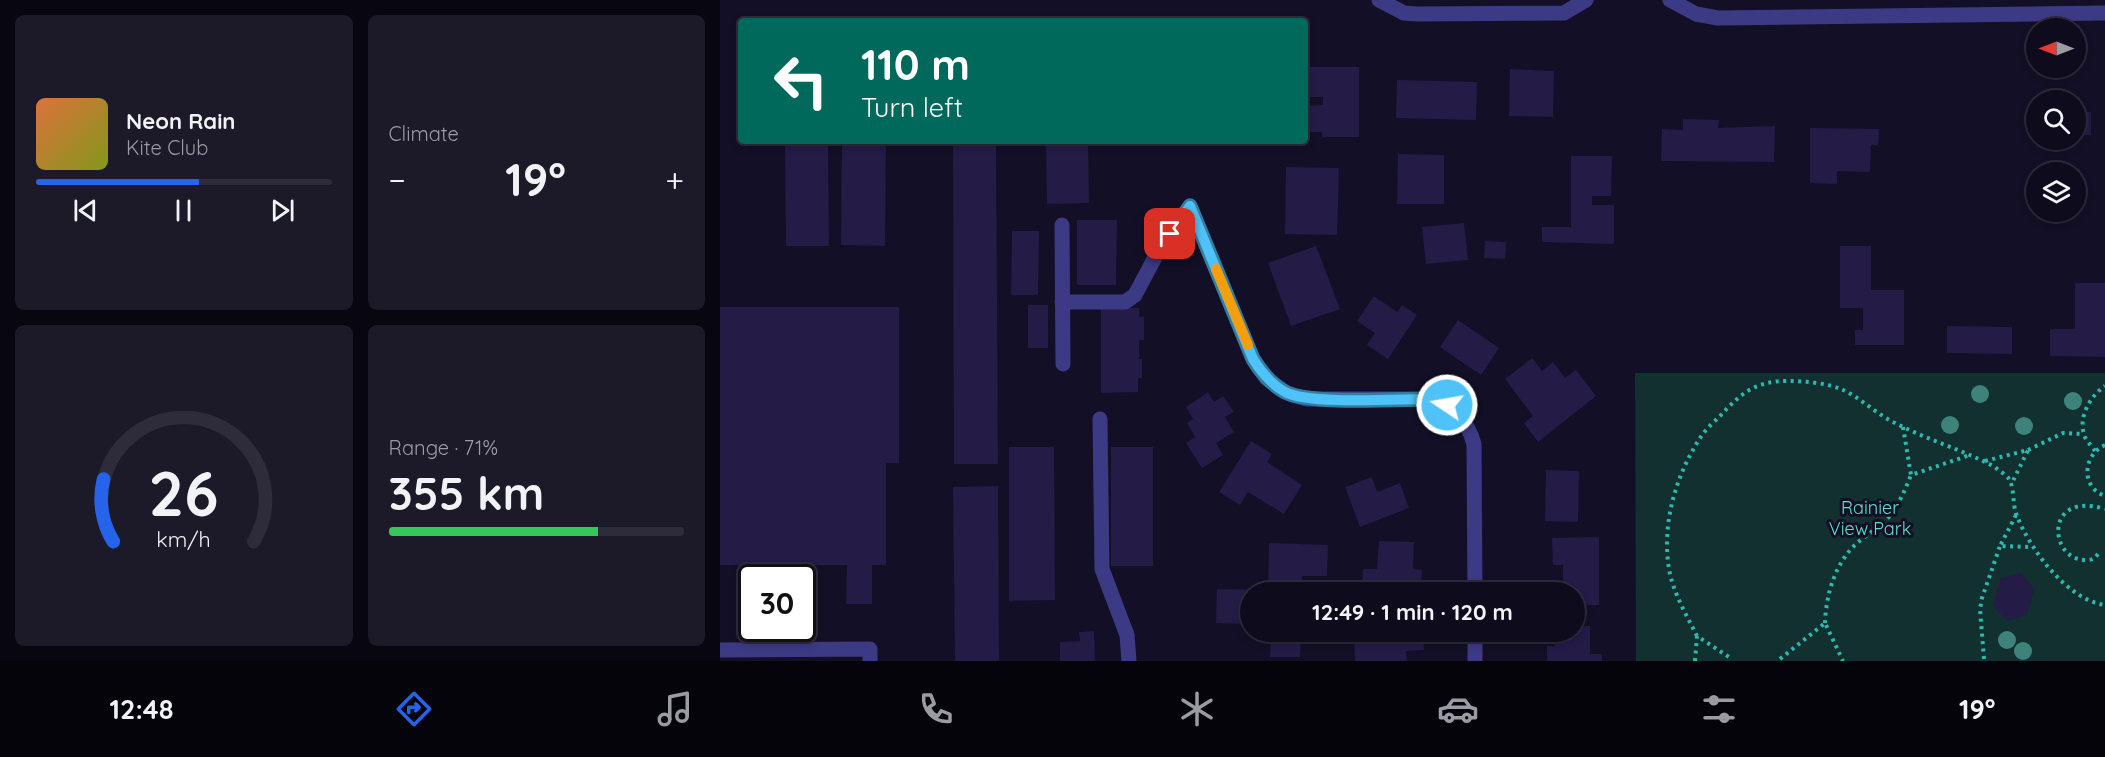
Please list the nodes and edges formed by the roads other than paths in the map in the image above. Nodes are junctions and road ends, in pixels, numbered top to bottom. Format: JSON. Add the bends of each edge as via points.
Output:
{"nodes":[{"id":1,"x":1379,"y":0,"type":"edge"},
{"id":2,"x":1586,"y":0,"type":"edge"},
{"id":3,"x":1670,"y":0,"type":"edge"},
{"id":4,"x":2105,"y":12,"type":"edge"},
{"id":5,"x":1062,"y":225,"type":"dead end"},
{"id":6,"x":1062,"y":302,"type":"junction"},
{"id":7,"x":1063,"y":364,"type":"dead end"},
{"id":8,"x":1100,"y":419,"type":"dead end"},
{"id":9,"x":1474,"y":582,"type":"edge"},
{"id":10,"x":1475,"y":642,"type":"edge"},
{"id":11,"x":720,"y":650,"type":"edge"},
{"id":12,"x":870,"y":661,"type":"edge"},
{"id":13,"x":1129,"y":661,"type":"edge"},
{"id":14,"x":1475,"y":661,"type":"edge"}],
"edges":[{"from":1,"to":2,"type":"street","via":[[1404,13],[1417,14],[1564,13]]},
{"from":3,"to":4,"type":"street","via":[[1696,14],[1718,18]]},
{"from":5,"to":6,"type":"street"},
{"from":6,"to":7,"type":"street"},
{"from":6,"to":9,"type":"street","via":[[1125,302],[1135,295],[1160,248],[1190,206],[1253,359],[1266,378],[1285,392],[1308,399],[1430,399],[1447,405],[1466,423],[1474,444]]},
{"from":8,"to":13,"type":"street","via":[[1102,569],[1126,635]]},
{"from":10,"to":14,"type":"street"},
{"from":11,"to":12,"type":"street","via":[[870,649]]}]}
